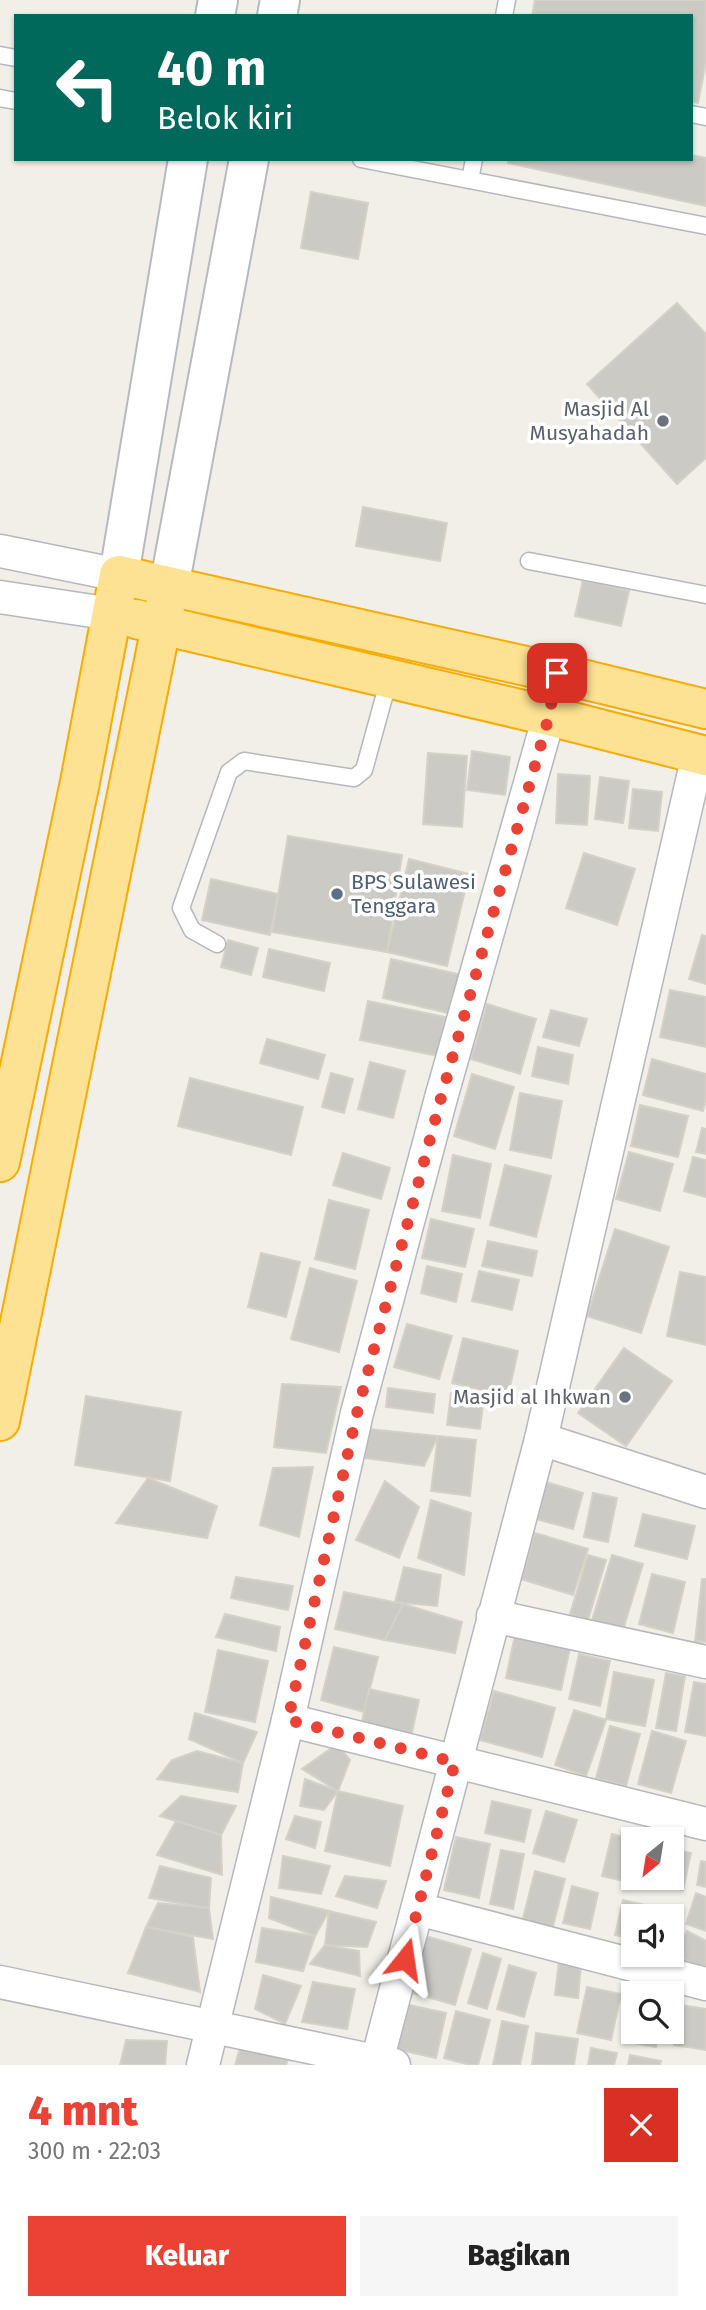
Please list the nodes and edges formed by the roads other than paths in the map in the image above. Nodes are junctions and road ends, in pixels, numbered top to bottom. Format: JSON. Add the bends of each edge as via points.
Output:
{"nodes":[{"id":1,"x":188,"y":161,"type":"edge"},
{"id":2,"x":249,"y":161,"type":"edge"},
{"id":3,"x":371,"y":161,"type":"edge"},
{"id":4,"x":474,"y":161,"type":"edge"},
{"id":5,"x":470,"y":180,"type":"junction"},
{"id":6,"x":706,"y":226,"type":"edge"},
{"id":7,"x":0,"y":551,"type":"edge"},
{"id":8,"x":529,"y":561,"type":"dead end"},
{"id":9,"x":119,"y":575,"type":"junction"},
{"id":10,"x":169,"y":587,"type":"junction"},
{"id":11,"x":706,"y":594,"type":"edge"},
{"id":12,"x":0,"y":597,"type":"edge"},
{"id":13,"x":112,"y":614,"type":"junction"},
{"id":14,"x":161,"y":624,"type":"junction"},
{"id":15,"x":557,"y":673,"type":"junction"},
{"id":16,"x":389,"y":679,"type":"junction"},
{"id":17,"x":706,"y":709,"type":"edge"},
{"id":18,"x":549,"y":716,"type":"junction"},
{"id":19,"x":702,"y":756,"type":"edge"},
{"id":20,"x":217,"y":944,"type":"dead end"},
{"id":21,"x":0,"y":1162,"type":"edge"},
{"id":22,"x":0,"y":1420,"type":"edge"},
{"id":23,"x":541,"y":1438,"type":"junction"},
{"id":24,"x":706,"y":1492,"type":"edge"},
{"id":25,"x":493,"y":1616,"type":"junction"},
{"id":26,"x":706,"y":1662,"type":"edge"},
{"id":27,"x":288,"y":1720,"type":"junction"},
{"id":28,"x":455,"y":1762,"type":"junction"},
{"id":29,"x":706,"y":1824,"type":"edge"},
{"id":30,"x":418,"y":1909,"type":"junction"},
{"id":31,"x":0,"y":1982,"type":"edge"},
{"id":32,"x":706,"y":1984,"type":"edge"},
{"id":33,"x":212,"y":2026,"type":"junction"},
{"id":34,"x":382,"y":2063,"type":"edge"},
{"id":35,"x":203,"y":2065,"type":"edge"}],
"edges":[{"from":1,"to":9,"type":"street"},
{"from":2,"to":10,"type":"street"},
{"from":3,"to":5,"type":"lane"},
{"from":4,"to":5,"type":"lane"},
{"from":5,"to":6,"type":"lane"},
{"from":7,"to":9,"type":"street"},
{"from":8,"to":11,"type":"lane"},
{"from":9,"to":10,"type":"highway"},
{"from":9,"to":13,"type":"highway"},
{"from":10,"to":14,"type":"highway"},
{"from":10,"to":15,"type":"highway"},
{"from":12,"to":13,"type":"street"},
{"from":13,"to":14,"type":"highway"},
{"from":13,"to":21,"type":"highway"},
{"from":14,"to":16,"type":"highway"},
{"from":14,"to":22,"type":"highway"},
{"from":15,"to":17,"type":"highway"},
{"from":15,"to":18,"type":"street"},
{"from":16,"to":18,"type":"highway"},
{"from":16,"to":20,"type":"lane","via":[[364,770],[354,778],[244,761],[229,772],[181,908],[192,930]]},
{"from":18,"to":19,"type":"highway"},
{"from":18,"to":27,"type":"street","via":[[357,1413]]},
{"from":19,"to":23,"type":"street"},
{"from":23,"to":24,"type":"street"},
{"from":23,"to":25,"type":"street"},
{"from":25,"to":26,"type":"street"},
{"from":25,"to":28,"type":"street"},
{"from":27,"to":28,"type":"street"},
{"from":27,"to":33,"type":"street"},
{"from":28,"to":29,"type":"street"},
{"from":28,"to":30,"type":"street"},
{"from":30,"to":32,"type":"street"},
{"from":30,"to":34,"type":"street"},
{"from":31,"to":33,"type":"street"},
{"from":33,"to":34,"type":"street"},
{"from":33,"to":35,"type":"street"}]}
